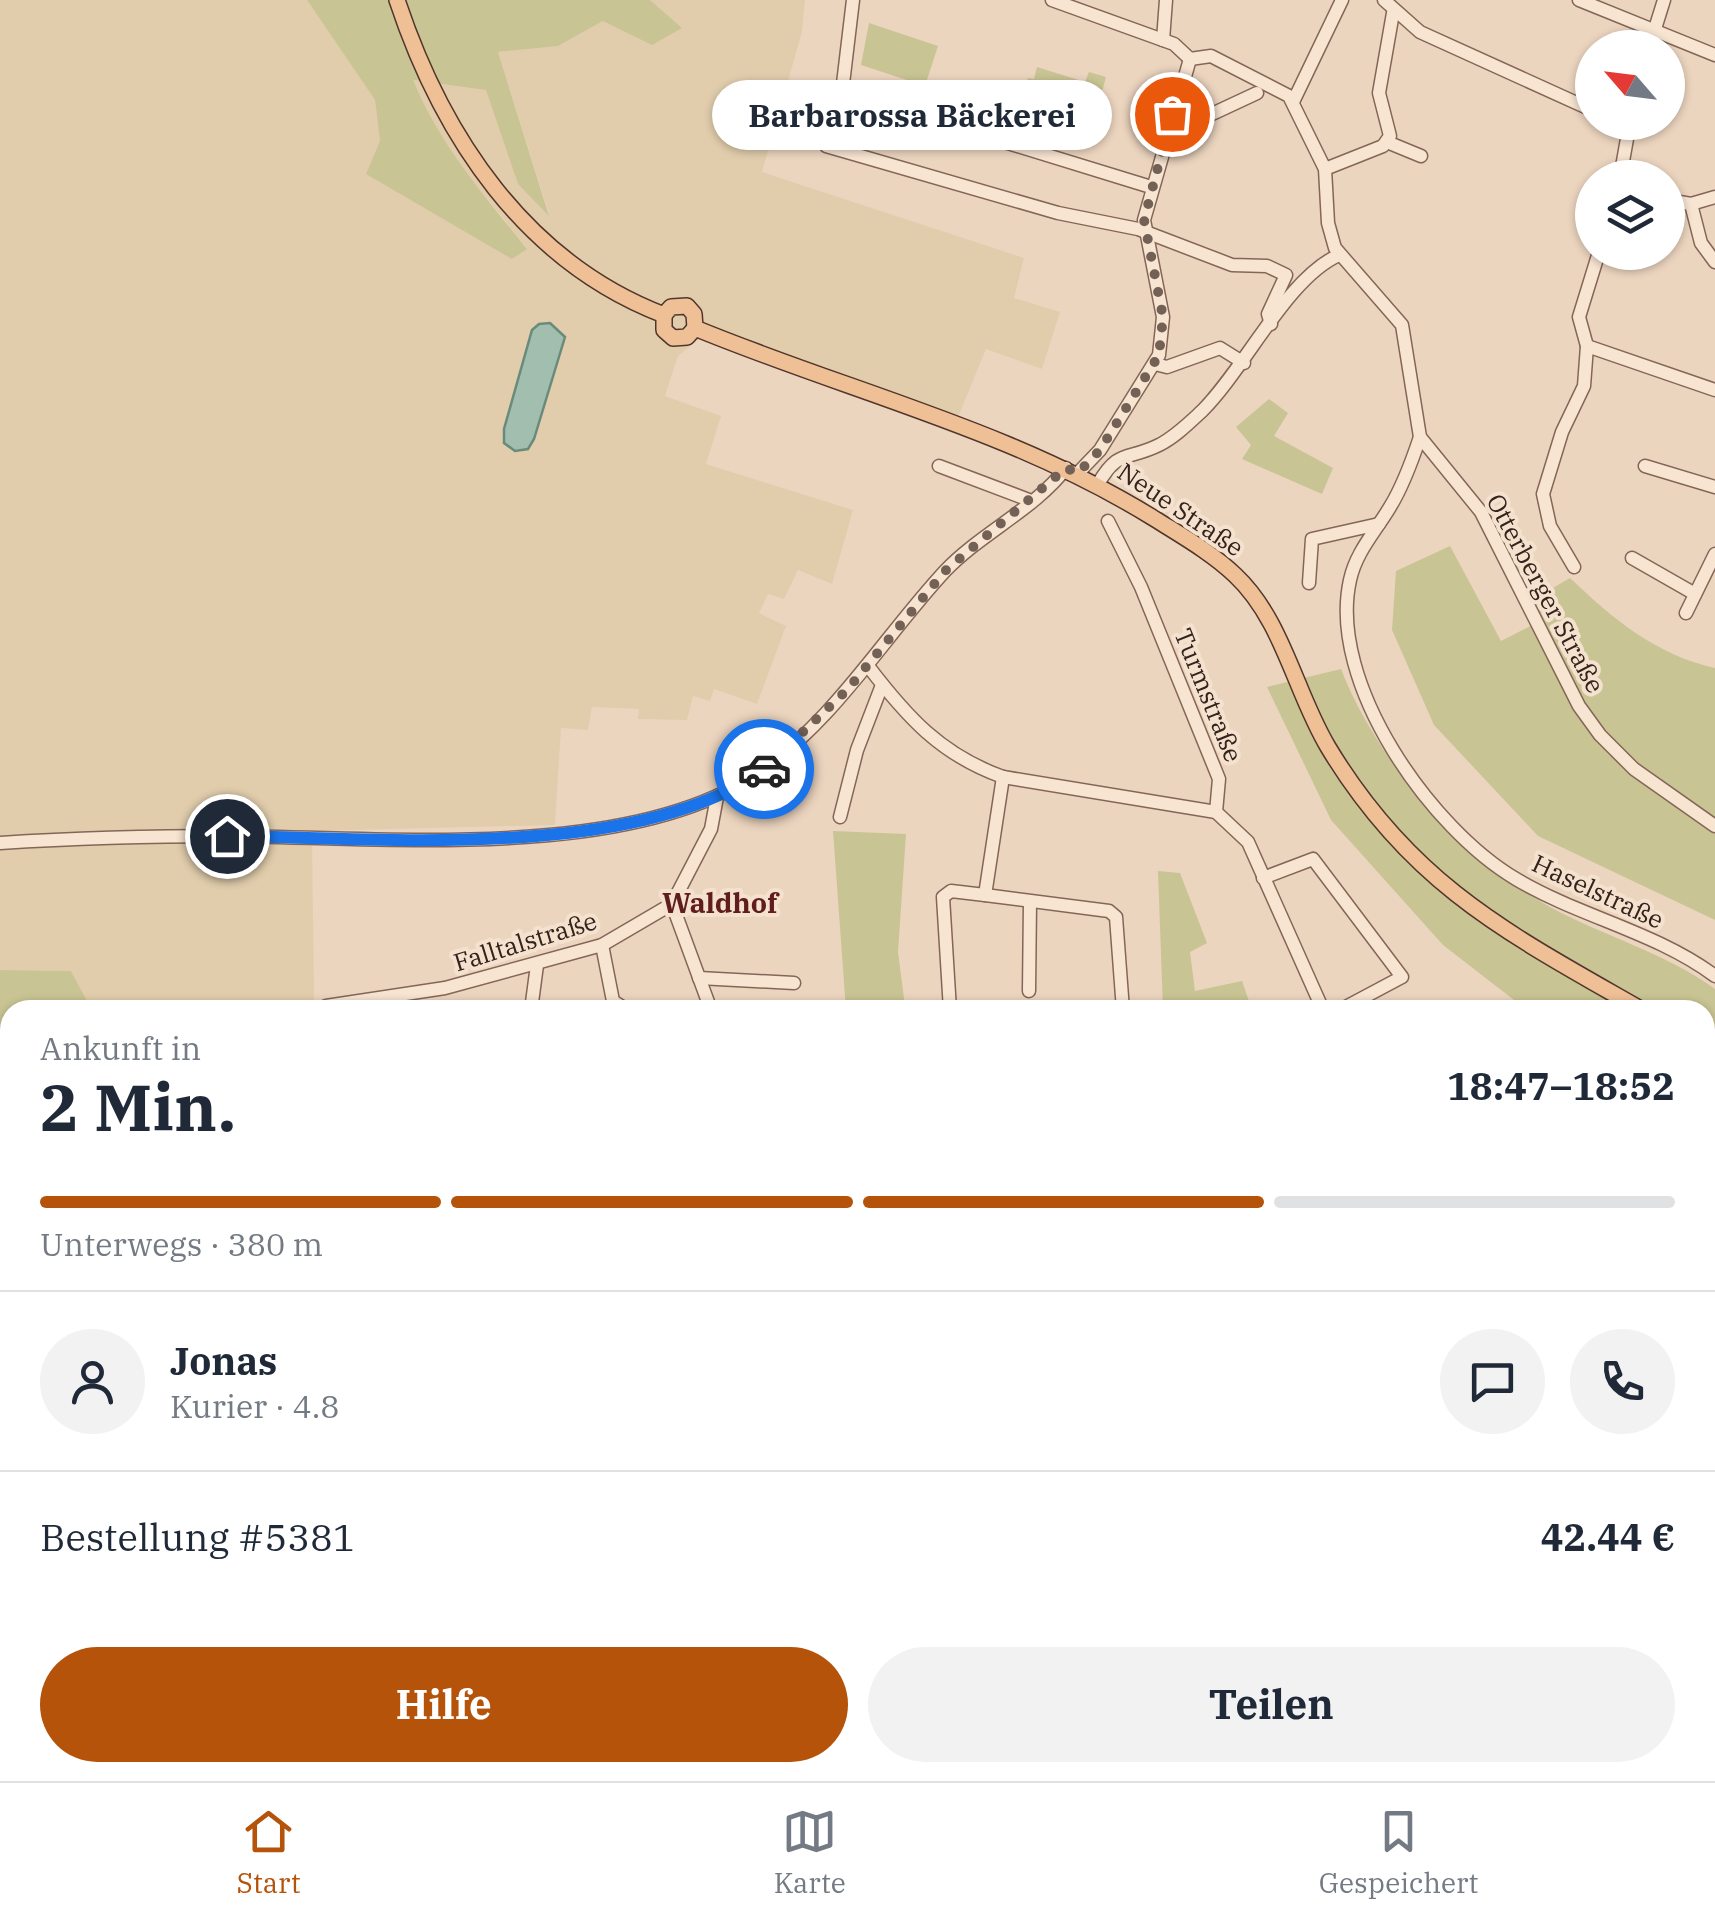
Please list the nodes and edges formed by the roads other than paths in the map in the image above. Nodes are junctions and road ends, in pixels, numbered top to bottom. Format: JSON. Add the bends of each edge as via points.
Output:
{"nodes":[{"id":1,"x":397,"y":0,"type":"edge"},
{"id":2,"x":853,"y":0,"type":"edge"},
{"id":3,"x":1052,"y":0,"type":"edge"},
{"id":4,"x":1166,"y":0,"type":"edge"},
{"id":5,"x":1342,"y":0,"type":"edge"},
{"id":6,"x":1384,"y":0,"type":"edge"},
{"id":7,"x":1579,"y":0,"type":"edge"},
{"id":8,"x":1664,"y":0,"type":"edge"},
{"id":9,"x":1393,"y":13,"type":"junction"},
{"id":10,"x":1654,"y":29,"type":"junction"},
{"id":11,"x":1163,"y":40,"type":"junction"},
{"id":12,"x":1715,"y":56,"type":"edge"},
{"id":13,"x":1190,"y":58,"type":"junction"},
{"id":14,"x":842,"y":92,"type":"junction"},
{"id":15,"x":1257,"y":94,"type":"dead end"},
{"id":16,"x":1292,"y":102,"type":"junction"},
{"id":17,"x":1575,"y":102,"type":"edge"},
{"id":18,"x":1168,"y":135,"type":"junction"},
{"id":19,"x":1387,"y":142,"type":"junction"},
{"id":20,"x":1420,"y":156,"type":"dead end"},
{"id":21,"x":1325,"y":169,"type":"junction"},
{"id":22,"x":1152,"y":187,"type":"junction"},
{"id":23,"x":1715,"y":196,"type":"edge"},
{"id":24,"x":1685,"y":203,"type":"edge"},
{"id":25,"x":1690,"y":204,"type":"junction"},
{"id":26,"x":1144,"y":232,"type":"junction"},
{"id":27,"x":1340,"y":255,"type":"junction"},
{"id":28,"x":1715,"y":262,"type":"edge"},
{"id":29,"x":1594,"y":270,"type":"edge"},
{"id":30,"x":664,"y":315,"type":"junction"},
{"id":31,"x":1272,"y":324,"type":"junction"},
{"id":32,"x":695,"y":328,"type":"junction"},
{"id":33,"x":1587,"y":346,"type":"junction"},
{"id":34,"x":1244,"y":363,"type":"junction"},
{"id":35,"x":1155,"y":364,"type":"junction"},
{"id":36,"x":1715,"y":390,"type":"edge"},
{"id":37,"x":1420,"y":437,"type":"junction"},
{"id":38,"x":1100,"y":450,"type":"junction"},
{"id":39,"x":1113,"y":460,"type":"junction"},
{"id":40,"x":939,"y":466,"type":"dead end"},
{"id":41,"x":1645,"y":466,"type":"dead end"},
{"id":42,"x":1072,"y":470,"type":"junction"},
{"id":43,"x":1098,"y":484,"type":"junction"},
{"id":44,"x":1715,"y":487,"type":"edge"},
{"id":45,"x":1029,"y":500,"type":"junction"},
{"id":46,"x":1108,"y":522,"type":"dead end"},
{"id":47,"x":1379,"y":524,"type":"junction"},
{"id":48,"x":1715,"y":554,"type":"edge"},
{"id":49,"x":1632,"y":558,"type":"dead end"},
{"id":50,"x":1574,"y":567,"type":"dead end"},
{"id":51,"x":1310,"y":583,"type":"dead end"},
{"id":52,"x":1696,"y":594,"type":"junction"},
{"id":53,"x":1686,"y":613,"type":"dead end"},
{"id":54,"x":868,"y":666,"type":"junction"},
{"id":55,"x":882,"y":685,"type":"junction"},
{"id":56,"x":1002,"y":777,"type":"junction"},
{"id":57,"x":717,"y":796,"type":"junction"},
{"id":58,"x":1216,"y":812,"type":"junction"},
{"id":59,"x":840,"y":817,"type":"dead end"},
{"id":60,"x":1715,"y":826,"type":"edge"},
{"id":61,"x":0,"y":843,"type":"edge"},
{"id":62,"x":1263,"y":878,"type":"junction"},
{"id":63,"x":985,"y":895,"type":"junction"},
{"id":64,"x":1030,"y":902,"type":"junction"},
{"id":65,"x":672,"y":904,"type":"junction"},
{"id":66,"x":602,"y":945,"type":"junction"},
{"id":67,"x":537,"y":965,"type":"junction"},
{"id":68,"x":1715,"y":976,"type":"edge"},
{"id":69,"x":699,"y":978,"type":"junction"},
{"id":70,"x":794,"y":984,"type":"dead end"},
{"id":71,"x":1029,"y":991,"type":"dead end"},
{"id":72,"x":373,"y":1000,"type":"edge"},
{"id":73,"x":532,"y":1000,"type":"edge"},
{"id":74,"x":613,"y":1000,"type":"edge"},
{"id":75,"x":707,"y":1000,"type":"edge"},
{"id":76,"x":949,"y":1000,"type":"edge"},
{"id":77,"x":1122,"y":1000,"type":"edge"},
{"id":78,"x":1318,"y":1000,"type":"edge"},
{"id":79,"x":1359,"y":1000,"type":"edge"},
{"id":80,"x":1624,"y":1000,"type":"edge"}],
"edges":[{"from":1,"to":30,"type":"main road","name":"Neue Straße","via":[[428,84],[474,165],[552,249],[618,294]]},
{"from":2,"to":14,"type":"street"},
{"from":3,"to":11,"type":"street"},
{"from":4,"to":11,"type":"street"},
{"from":5,"to":16,"type":"street"},
{"from":6,"to":9,"type":"street"},
{"from":7,"to":10,"type":"street"},
{"from":8,"to":10,"type":"street"},
{"from":9,"to":17,"type":"street","via":[[1435,40]]},
{"from":9,"to":19,"type":"street","via":[[1380,93]]},
{"from":10,"to":12,"type":"street"},
{"from":11,"to":13,"type":"street"},
{"from":13,"to":16,"type":"street","via":[[1224,62],[1283,90]]},
{"from":13,"to":18,"type":"street"},
{"from":14,"to":22,"type":"street"},
{"from":14,"to":26,"type":"street","via":[[826,146]]},
{"from":15,"to":18,"type":"street"},
{"from":16,"to":21,"type":"street","name":"Otterberger Straße"},
{"from":18,"to":22,"type":"street"},
{"from":19,"to":20,"type":"street"},
{"from":19,"to":21,"type":"street"},
{"from":21,"to":27,"type":"street","name":"Otterberger Straße","via":[[1331,239]]},
{"from":22,"to":26,"type":"street"},
{"from":23,"to":25,"type":"street"},
{"from":24,"to":25,"type":"street"},
{"from":25,"to":28,"type":"street"},
{"from":26,"to":31,"type":"street","via":[[1232,265],[1284,272],[1286,281],[1268,314]]},
{"from":26,"to":35,"type":"street","via":[[1163,317]]},
{"from":27,"to":31,"type":"street","via":[[1307,274]]},
{"from":27,"to":37,"type":"street","name":"Otterberger Straße","via":[[1402,325]]},
{"from":29,"to":33,"type":"street","via":[[1580,317]]},
{"from":30,"to":32,"type":"main road","name":"Neue Straße","via":[[687,306]]},
{"from":30,"to":32,"type":"main road","name":"Neue Straße","via":[[672,338],[688,337]]},
{"from":31,"to":34,"type":"street"},
{"from":32,"to":42,"type":"main road","name":"Neue Straße"},
{"from":33,"to":36,"type":"street"},
{"from":33,"to":50,"type":"street","via":[[1584,386],[1562,432],[1543,502]]},
{"from":34,"to":35,"type":"street","via":[[1220,348],[1167,368]]},
{"from":34,"to":39,"type":"street","via":[[1171,438]]},
{"from":35,"to":38,"type":"street"},
{"from":37,"to":47,"type":"street","name":"Haselstraße"},
{"from":37,"to":60,"type":"street","name":"Otterberger Straße","via":[[1481,512],[1600,736],[1634,769]]},
{"from":38,"to":39,"type":"street"},
{"from":38,"to":42,"type":"street"},
{"from":39,"to":43,"type":"street"},
{"from":40,"to":45,"type":"street"},
{"from":41,"to":44,"type":"street"},
{"from":42,"to":43,"type":"main road","name":"Neue Straße"},
{"from":42,"to":45,"type":"street"},
{"from":43,"to":80,"type":"main road","name":"Neue Straße","via":[[1216,559],[1257,598],[1330,749],[1426,870],[1504,933]]},
{"from":45,"to":54,"type":"street","via":[[945,571]]},
{"from":46,"to":58,"type":"street","name":"Turmstraße","via":[[1219,779]]},
{"from":47,"to":51,"type":"street","via":[[1312,538]]},
{"from":47,"to":68,"type":"street","name":"Haselstraße","via":[[1356,560],[1347,594],[1353,665],[1373,712],[1423,792],[1504,872]]},
{"from":48,"to":52,"type":"street"},
{"from":49,"to":52,"type":"street"},
{"from":52,"to":53,"type":"street"},
{"from":54,"to":55,"type":"street"},
{"from":54,"to":57,"type":"street","via":[[774,761]]},
{"from":55,"to":56,"type":"street","via":[[940,747]]},
{"from":55,"to":59,"type":"street"},
{"from":56,"to":58,"type":"street"},
{"from":56,"to":63,"type":"street"},
{"from":57,"to":61,"type":"street","via":[[632,821],[524,836],[135,836]]},
{"from":57,"to":65,"type":"street","via":[[711,829]]},
{"from":58,"to":62,"type":"street","via":[[1248,842]]},
{"from":62,"to":78,"type":"street"},
{"from":62,"to":79,"type":"street","via":[[1313,859],[1402,978]]},
{"from":63,"to":64,"type":"street"},
{"from":63,"to":76,"type":"street","via":[[951,891],[943,897]]},
{"from":64,"to":71,"type":"street"},
{"from":64,"to":77,"type":"street","via":[[1116,917]]},
{"from":65,"to":66,"type":"street","name":"Falltalstraße"},
{"from":65,"to":69,"type":"street"},
{"from":66,"to":67,"type":"street","name":"Falltalstraße"},
{"from":66,"to":74,"type":"street"},
{"from":67,"to":72,"type":"street","name":"Falltalstraße"},
{"from":67,"to":73,"type":"street"},
{"from":69,"to":70,"type":"street"},
{"from":69,"to":75,"type":"street"}]}
